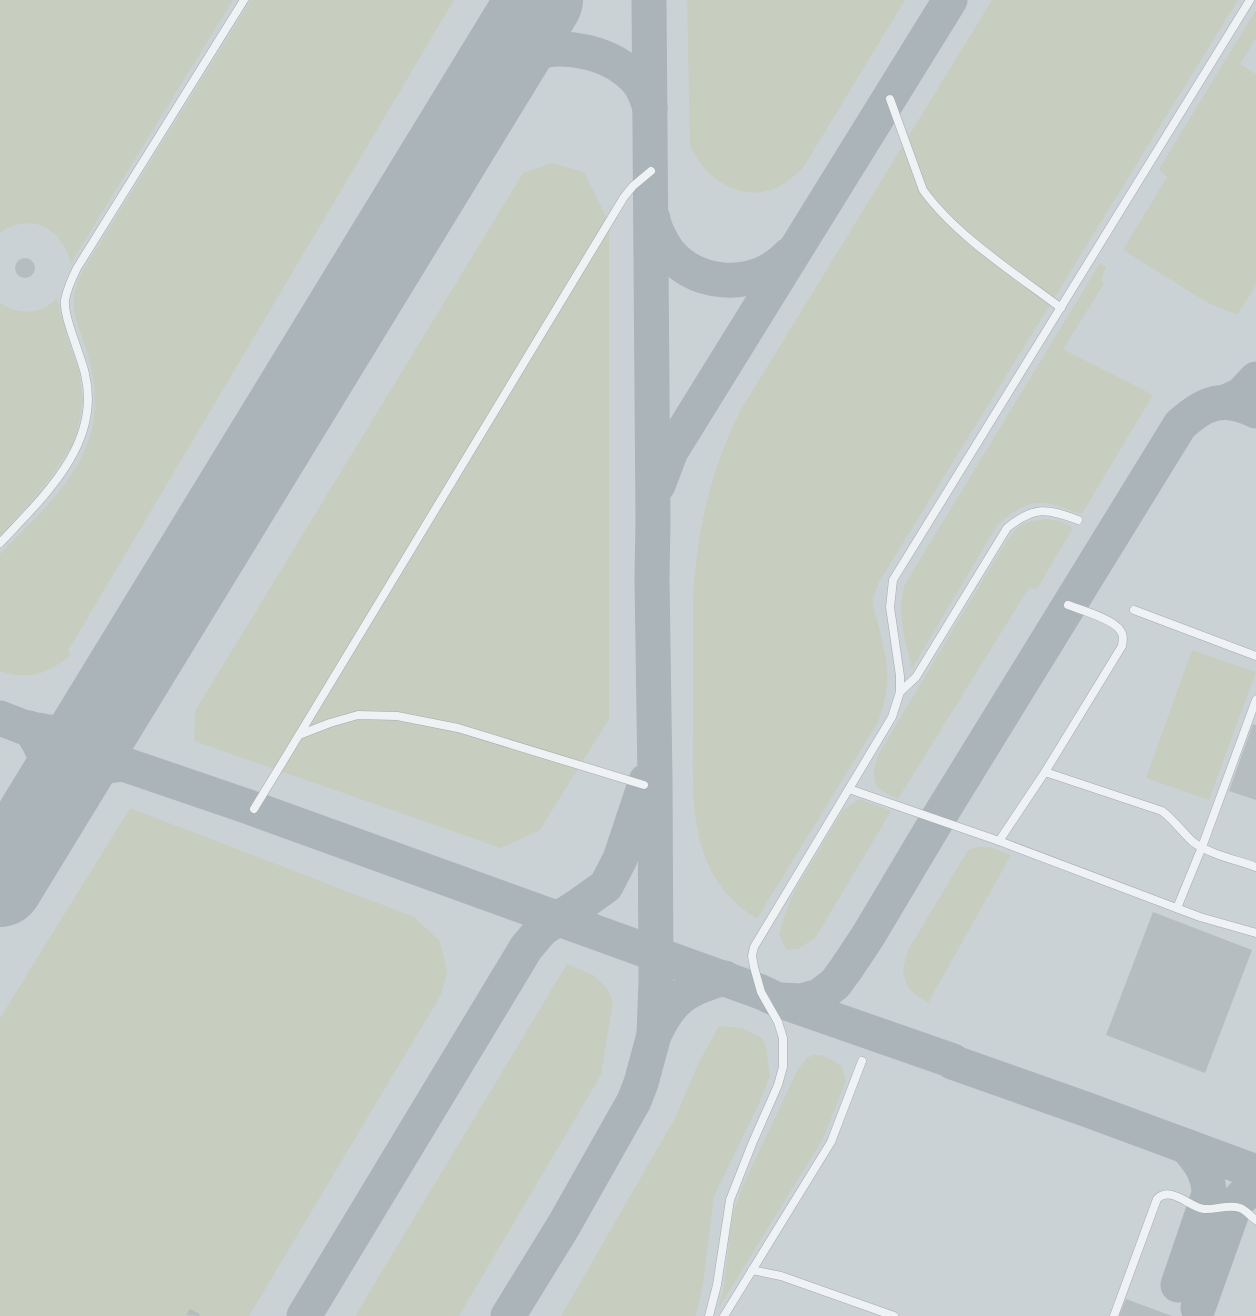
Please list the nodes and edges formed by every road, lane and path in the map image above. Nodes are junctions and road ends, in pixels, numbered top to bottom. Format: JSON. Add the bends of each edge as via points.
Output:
{"nodes":[{"id":1,"x":244,"y":0,"type":"edge"},
{"id":2,"x":1250,"y":0,"type":"edge"},
{"id":3,"x":890,"y":99,"type":"dead end"},
{"id":4,"x":651,"y":171,"type":"dead end"},
{"id":5,"x":1062,"y":308,"type":"junction"},
{"id":6,"x":1078,"y":520,"type":"dead end"},
{"id":7,"x":0,"y":543,"type":"edge"},
{"id":8,"x":1068,"y":605,"type":"dead end"},
{"id":9,"x":1134,"y":610,"type":"dead end"},
{"id":10,"x":1256,"y":656,"type":"edge"},
{"id":11,"x":900,"y":692,"type":"junction"},
{"id":12,"x":1256,"y":700,"type":"edge"},
{"id":13,"x":299,"y":735,"type":"junction"},
{"id":14,"x":1045,"y":772,"type":"junction"},
{"id":15,"x":644,"y":785,"type":"dead end"},
{"id":16,"x":849,"y":789,"type":"junction"},
{"id":17,"x":254,"y":809,"type":"dead end"},
{"id":18,"x":999,"y":842,"type":"junction"},
{"id":19,"x":1202,"y":847,"type":"junction"},
{"id":20,"x":1256,"y":867,"type":"edge"},
{"id":21,"x":1177,"y":908,"type":"junction"},
{"id":22,"x":1256,"y":933,"type":"edge"},
{"id":23,"x":862,"y":1061,"type":"dead end"},
{"id":24,"x":1256,"y":1220,"type":"edge"},
{"id":25,"x":752,"y":1270,"type":"junction"},
{"id":26,"x":709,"y":1316,"type":"edge"},
{"id":27,"x":724,"y":1316,"type":"edge"},
{"id":28,"x":894,"y":1316,"type":"edge"},
{"id":29,"x":1114,"y":1316,"type":"edge"}],
"edges":[{"from":1,"to":7,"type":"lane","via":[[76,268],[65,302],[89,393],[88,416],[76,450],[51,489]]},
{"from":2,"to":5,"type":"lane"},
{"from":3,"to":5,"type":"lane","via":[[923,190],[932,204],[949,222]]},
{"from":4,"to":13,"type":"lane","via":[[624,197]]},
{"from":5,"to":11,"type":"lane","via":[[894,580],[890,607]]},
{"from":6,"to":11,"type":"lane","via":[[1056,511],[1031,512],[1007,528],[916,677]]},
{"from":8,"to":14,"type":"lane","via":[[1115,624],[1121,630],[1122,646]]},
{"from":9,"to":10,"type":"lane"},
{"from":11,"to":16,"type":"lane","via":[[892,717]]},
{"from":12,"to":19,"type":"lane"},
{"from":13,"to":15,"type":"lane","via":[[358,715],[397,716],[458,728]]},
{"from":13,"to":17,"type":"lane"},
{"from":14,"to":18,"type":"lane"},
{"from":14,"to":19,"type":"lane","via":[[1162,811]]},
{"from":16,"to":18,"type":"lane"},
{"from":16,"to":26,"type":"lane","via":[[754,947],[752,956],[761,992],[783,1038],[783,1066],[730,1200]]},
{"from":18,"to":21,"type":"lane"},
{"from":19,"to":20,"type":"lane"},
{"from":19,"to":21,"type":"lane"},
{"from":21,"to":22,"type":"lane"},
{"from":23,"to":25,"type":"lane","via":[[831,1142]]},
{"from":24,"to":29,"type":"lane","via":[[1241,1208],[1205,1209],[1171,1194],[1161,1195]]},
{"from":25,"to":27,"type":"lane"},
{"from":25,"to":28,"type":"lane","via":[[781,1276]]}]}
